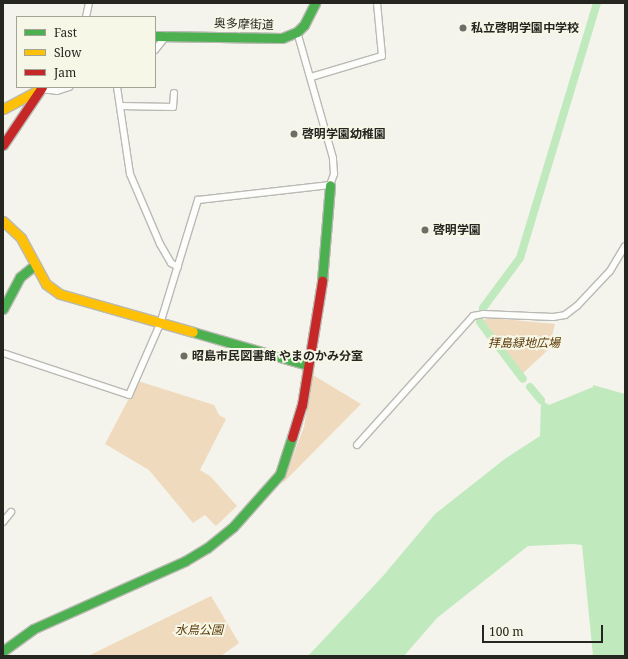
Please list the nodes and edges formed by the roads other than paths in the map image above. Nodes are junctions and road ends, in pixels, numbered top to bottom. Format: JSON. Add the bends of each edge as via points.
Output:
{"nodes":[{"id":1,"x":81,"y":3,"type":"edge"},
{"id":2,"x":89,"y":3,"type":"edge"},
{"id":3,"x":315,"y":3,"type":"edge"},
{"id":4,"x":377,"y":3,"type":"edge"},
{"id":5,"x":86,"y":16,"type":"edge"},
{"id":6,"x":297,"y":32,"type":"junction"},
{"id":7,"x":167,"y":35,"type":"junction"},
{"id":8,"x":156,"y":36,"type":"edge"},
{"id":9,"x":156,"y":49,"type":"edge"},
{"id":10,"x":311,"y":77,"type":"junction"},
{"id":11,"x":41,"y":88,"type":"edge"},
{"id":12,"x":66,"y":88,"type":"edge"},
{"id":13,"x":117,"y":88,"type":"edge"},
{"id":14,"x":174,"y":93,"type":"dead end"},
{"id":15,"x":3,"y":101,"type":"edge"},
{"id":16,"x":12,"y":105,"type":"junction"},
{"id":17,"x":120,"y":106,"type":"junction"},
{"id":18,"x":3,"y":109,"type":"edge"},
{"id":19,"x":3,"y":145,"type":"edge"},
{"id":20,"x":330,"y":185,"type":"junction"},
{"id":21,"x":3,"y":221,"type":"edge"},
{"id":22,"x":625,"y":246,"type":"edge"},
{"id":23,"x":35,"y":265,"type":"junction"},
{"id":24,"x":178,"y":267,"type":"junction"},
{"id":25,"x":3,"y":309,"type":"edge"},
{"id":26,"x":160,"y":324,"type":"junction"},
{"id":27,"x":3,"y":353,"type":"edge"},
{"id":28,"x":307,"y":365,"type":"junction"},
{"id":29,"x":357,"y":445,"type":"dead end"},
{"id":30,"x":11,"y":512,"type":"dead end"},
{"id":31,"x":3,"y":522,"type":"edge"},
{"id":32,"x":3,"y":651,"type":"edge"}],
"edges":[{"from":1,"to":2,"type":"street"},
{"from":2,"to":5,"type":"street"},
{"from":3,"to":6,"type":"street","via":[[311,16]]},
{"from":4,"to":10,"type":"street","via":[[382,56]]},
{"from":6,"to":7,"type":"street","name":"奥多摩街道","via":[[274,39]]},
{"from":6,"to":10,"type":"street"},
{"from":7,"to":8,"type":"street","name":"奥多摩街道"},
{"from":7,"to":9,"type":"street"},
{"from":10,"to":20,"type":"street","via":[[333,158],[334,174]]},
{"from":11,"to":12,"type":"street","via":[[57,91]]},
{"from":11,"to":16,"type":"street"},
{"from":11,"to":19,"type":"street"},
{"from":13,"to":17,"type":"street"},
{"from":14,"to":17,"type":"street","via":[[173,107]]},
{"from":15,"to":16,"type":"street"},
{"from":16,"to":18,"type":"street"},
{"from":17,"to":24,"type":"street","via":[[130,174],[160,244],[171,263]]},
{"from":20,"to":24,"type":"street","via":[[198,200]]},
{"from":20,"to":28,"type":"street","via":[[324,267]]},
{"from":21,"to":23,"type":"street","via":[[21,238]]},
{"from":22,"to":29,"type":"street","via":[[610,271],[577,306],[564,314],[553,317],[484,314],[473,316]]},
{"from":23,"to":25,"type":"street","via":[[20,277]]},
{"from":23,"to":26,"type":"street","via":[[46,284],[60,294]]},
{"from":24,"to":26,"type":"street"},
{"from":26,"to":27,"type":"street","via":[[129,395]]},
{"from":26,"to":28,"type":"street"},
{"from":28,"to":32,"type":"street","via":[[300,414],[280,474],[233,527],[207,548],[185,561],[33,629]]},
{"from":30,"to":31,"type":"street"}]}
